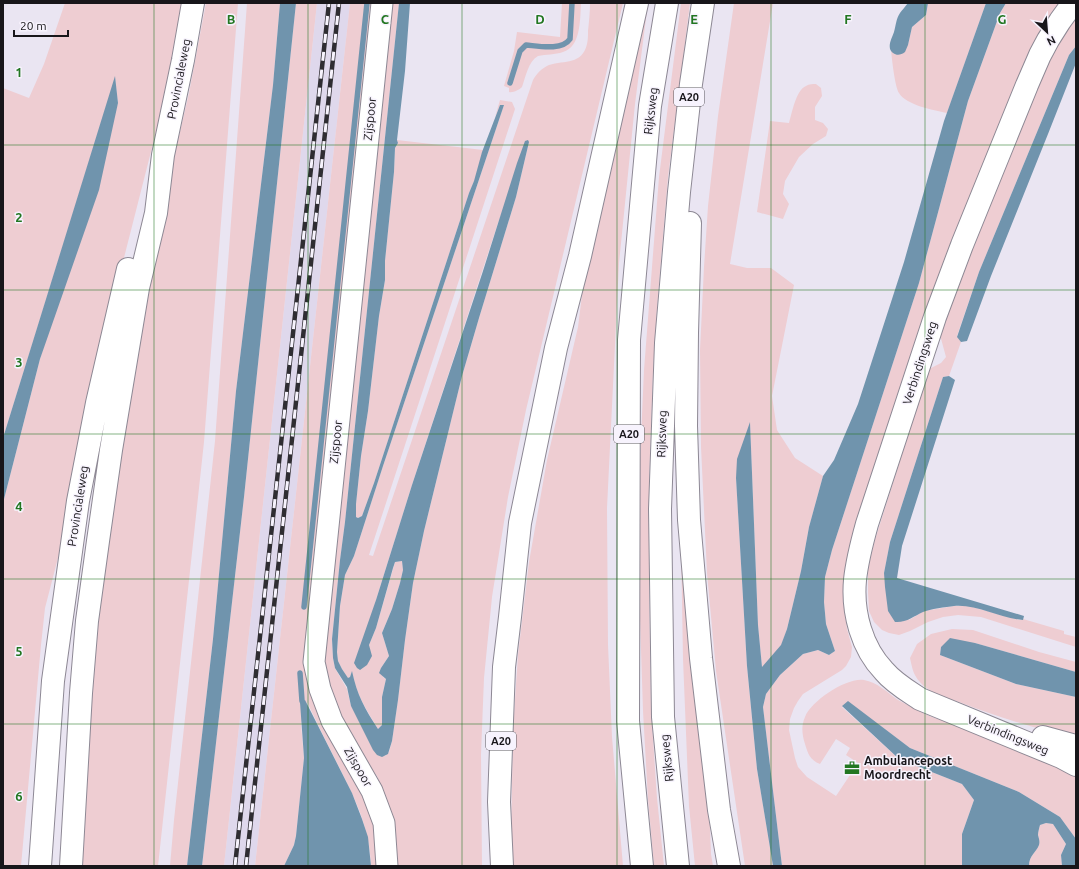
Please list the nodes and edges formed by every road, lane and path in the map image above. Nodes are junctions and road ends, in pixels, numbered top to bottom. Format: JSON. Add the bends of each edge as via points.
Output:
{"nodes":[{"id":1,"x":193,"y":3,"type":"edge"},
{"id":2,"x":382,"y":3,"type":"edge"},
{"id":3,"x":637,"y":3,"type":"edge"},
{"id":4,"x":667,"y":3,"type":"edge"},
{"id":5,"x":703,"y":3,"type":"edge"},
{"id":6,"x":1073,"y":3,"type":"edge"},
{"id":7,"x":163,"y":155,"type":"junction"},
{"id":8,"x":680,"y":192,"type":"junction"},
{"id":9,"x":940,"y":708,"type":"junction"},
{"id":10,"x":1076,"y":746,"type":"edge"},
{"id":11,"x":1076,"y":765,"type":"edge"},
{"id":12,"x":40,"y":866,"type":"edge"},
{"id":13,"x":71,"y":866,"type":"edge"},
{"id":14,"x":387,"y":866,"type":"edge"},
{"id":15,"x":502,"y":866,"type":"edge"},
{"id":16,"x":642,"y":866,"type":"edge"},
{"id":17,"x":678,"y":866,"type":"edge"},
{"id":18,"x":729,"y":866,"type":"edge"}],
"edges":[{"from":1,"to":7,"type":"main road","name":"Provincialeweg"},
{"from":2,"to":14,"type":"street","name":"Zijspoor","via":[[314,662],[320,689],[332,722],[372,791],[384,823]]},
{"from":3,"to":15,"type":"main road","number":"A20","via":[[580,256],[556,348],[520,523],[504,667],[499,802]]},
{"from":4,"to":16,"type":"main road","name":"Rijksweg","number":"A20","via":[[650,106],[629,340],[628,721]]},
{"from":5,"to":8,"type":"main road","name":"Rijksweg","number":"A20","via":[[691,84]]},
{"from":6,"to":9,"type":"main road","name":"Verbindingsweg","via":[[1040,55],[962,244],[935,317],[867,524],[860,553],[855,582],[855,606],[860,630],[868,649],[874,660],[900,686]]},
{"from":7,"to":12,"type":"main road","name":"Provincialeweg","via":[[125,282],[78,501],[52,681]]},
{"from":7,"to":13,"type":"main road","name":"Provincialeweg","via":[[156,213],[138,288],[111,450],[87,622]]},
{"from":8,"to":17,"type":"main road","name":"Rijksweg","number":"A20","via":[[666,343],[660,509],[663,717]]},
{"from":8,"to":18,"type":"main road","number":"A20","via":[[691,224],[686,333],[689,520],[701,658],[719,810]]},
{"from":9,"to":10,"type":"main road","name":"Verbindingsweg"},
{"from":9,"to":11,"type":"main road","name":"Verbindingsweg"}]}
